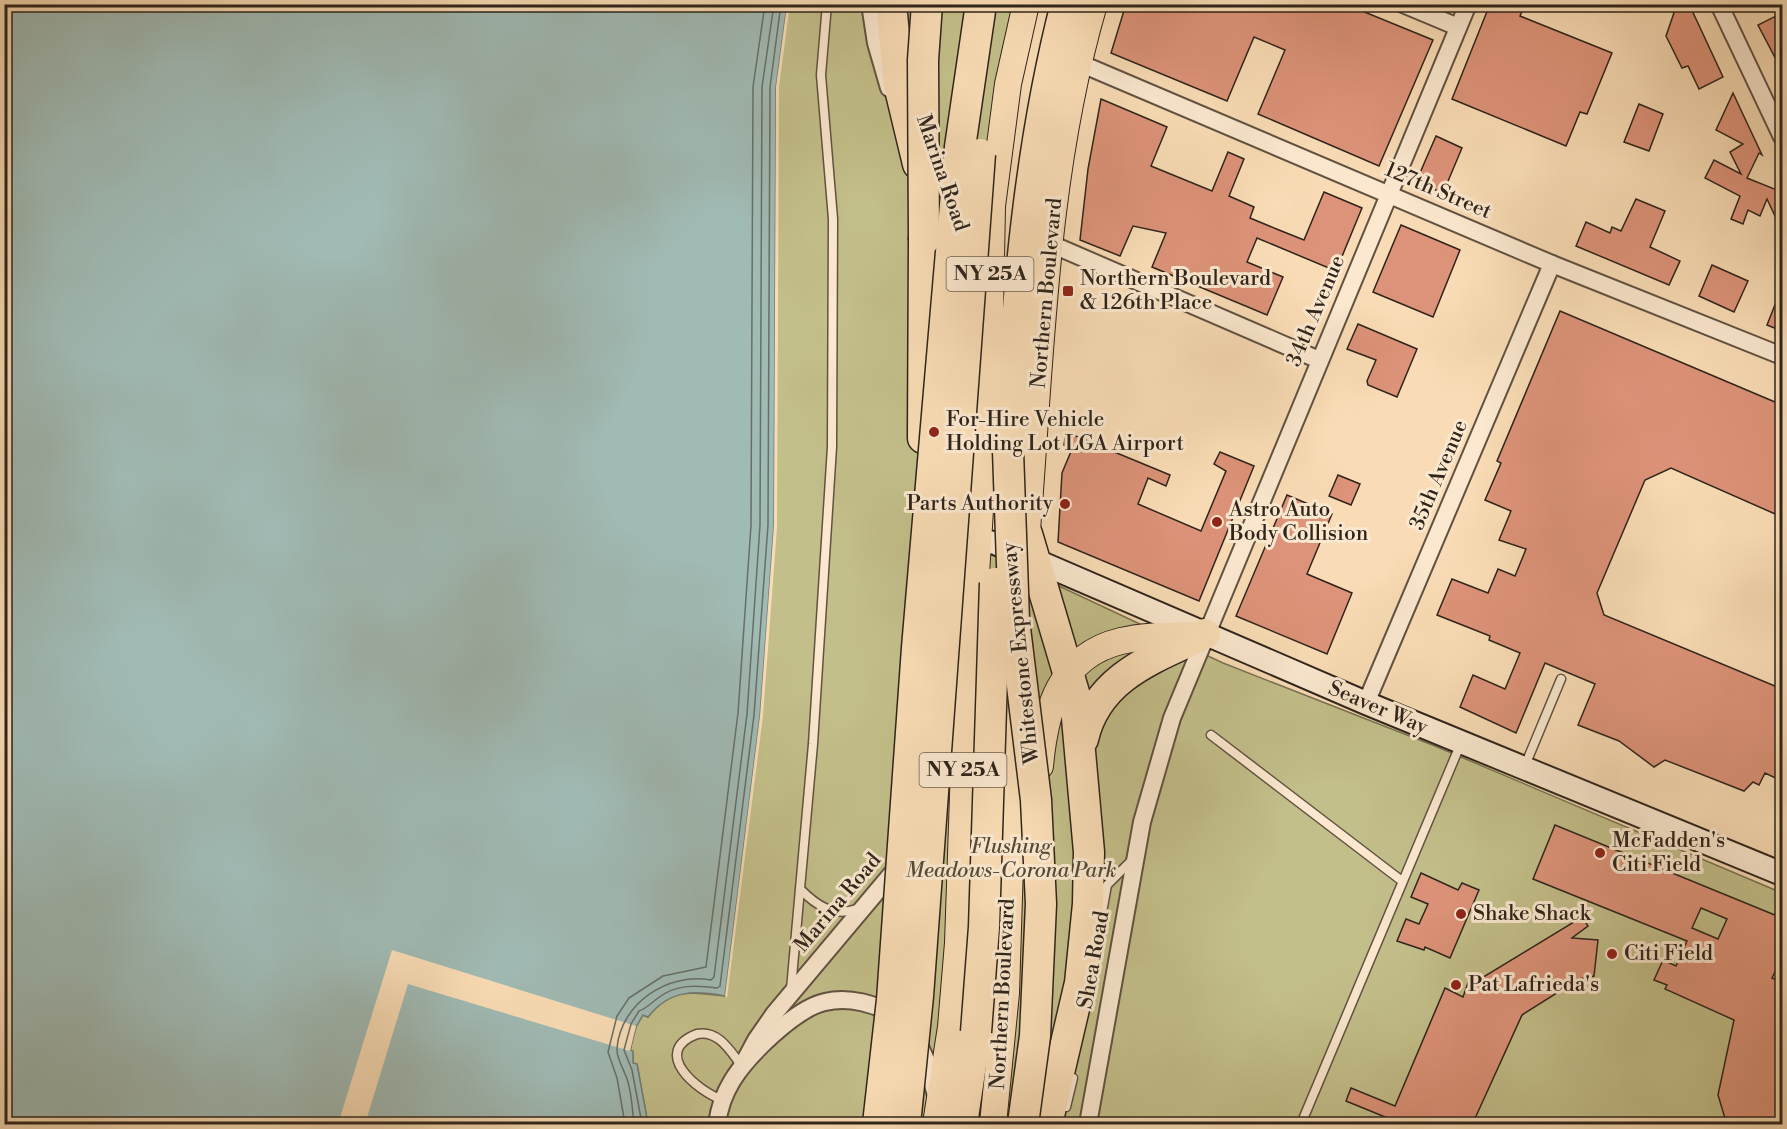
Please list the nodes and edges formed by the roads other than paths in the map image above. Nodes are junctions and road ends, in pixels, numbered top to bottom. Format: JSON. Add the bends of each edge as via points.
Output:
{"nodes":[{"id":1,"x":827,"y":4,"type":"edge"},
{"id":2,"x":870,"y":4,"type":"edge"},
{"id":3,"x":891,"y":4,"type":"edge"},
{"id":4,"x":927,"y":4,"type":"edge"},
{"id":5,"x":981,"y":4,"type":"edge"},
{"id":6,"x":992,"y":4,"type":"edge"},
{"id":7,"x":1026,"y":4,"type":"edge"},
{"id":8,"x":1066,"y":4,"type":"edge"},
{"id":9,"x":1094,"y":4,"type":"edge"},
{"id":10,"x":1403,"y":4,"type":"edge"},
{"id":11,"x":1468,"y":4,"type":"edge"},
{"id":12,"x":1719,"y":4,"type":"edge"},
{"id":13,"x":1458,"y":27,"type":"junction"},
{"id":14,"x":1077,"y":63,"type":"junction"},
{"id":15,"x":1782,"y":137,"type":"edge"},
{"id":16,"x":920,"y":169,"type":"junction"},
{"id":17,"x":1390,"y":195,"type":"junction"},
{"id":18,"x":1051,"y":244,"type":"junction"},
{"id":19,"x":1552,"y":264,"type":"junction"},
{"id":20,"x":1782,"y":356,"type":"edge"},
{"id":21,"x":1319,"y":360,"type":"junction"},
{"id":22,"x":995,"y":457,"type":"junction"},
{"id":23,"x":975,"y":543,"type":"junction"},
{"id":24,"x":1029,"y":550,"type":"junction"},
{"id":25,"x":1205,"y":634,"type":"junction"},
{"id":26,"x":917,"y":648,"type":"junction"},
{"id":27,"x":1070,"y":673,"type":"junction"},
{"id":28,"x":1561,"y":679,"type":"dead end"},
{"id":29,"x":1366,"y":703,"type":"junction"},
{"id":30,"x":1211,"y":735,"type":"dead end"},
{"id":31,"x":1461,"y":742,"type":"junction"},
{"id":32,"x":1082,"y":748,"type":"junction"},
{"id":33,"x":963,"y":766,"type":"junction"},
{"id":34,"x":1524,"y":768,"type":"junction"},
{"id":35,"x":1136,"y":856,"type":"junction"},
{"id":36,"x":1782,"y":874,"type":"edge"},
{"id":37,"x":1402,"y":881,"type":"junction"},
{"id":38,"x":800,"y":889,"type":"junction"},
{"id":39,"x":863,"y":908,"type":"junction"},
{"id":40,"x":1099,"y":931,"type":"dead end"},
{"id":41,"x":1090,"y":977,"type":"dead end"},
{"id":42,"x":791,"y":993,"type":"junction"},
{"id":43,"x":1086,"y":1000,"type":"dead end"},
{"id":44,"x":742,"y":1066,"type":"junction"},
{"id":45,"x":1074,"y":1069,"type":"dead end"},
{"id":46,"x":723,"y":1100,"type":"junction"},
{"id":47,"x":995,"y":1113,"type":"edge"},
{"id":48,"x":1056,"y":1119,"type":"edge"},
{"id":49,"x":945,"y":1122,"type":"edge"},
{"id":50,"x":717,"y":1125,"type":"edge"},
{"id":51,"x":878,"y":1125,"type":"edge"},
{"id":52,"x":905,"y":1125,"type":"edge"},
{"id":53,"x":1023,"y":1125,"type":"edge"},
{"id":54,"x":1088,"y":1125,"type":"edge"},
{"id":55,"x":1301,"y":1125,"type":"edge"}],
"edges":[{"from":1,"to":38,"type":"lane","via":[[821,75],[833,219],[832,447]]},
{"from":2,"to":16,"type":"street","name":"Marina Road","via":[[882,66]]},
{"from":3,"to":16,"type":"highway","via":[[899,85]]},
{"from":4,"to":26,"type":"highway","bridge":true,"via":[[923,60],[923,410]]},
{"from":5,"to":26,"type":"highway","bridge":true,"via":[[960,147]]},
{"from":6,"to":52,"type":"highway","bridge":true},
{"from":7,"to":22,"type":"main road","number":"NY 25A","via":[[1008,84],[993,197],[989,366]]},
{"from":8,"to":22,"type":"highway","name":"Whitestone Expressway","via":[[1029,191]]},
{"from":9,"to":14,"type":"main road","name":"Northern Boulevard","number":"NY 25A"},
{"from":10,"to":13,"type":"street"},
{"from":11,"to":13,"type":"street","name":"34th Avenue"},
{"from":12,"to":15,"type":"street"},
{"from":13,"to":17,"type":"street","name":"34th Avenue"},
{"from":14,"to":17,"type":"street","name":"127th Street"},
{"from":14,"to":18,"type":"main road","name":"Northern Boulevard","number":"NY 25A","via":[[1060,155]]},
{"from":16,"to":22,"type":"street","name":"Marina Road","via":[[945,253]]},
{"from":17,"to":19,"type":"street","name":"127th Street"},
{"from":17,"to":21,"type":"street","name":"34th Avenue"},
{"from":18,"to":21,"type":"street"},
{"from":18,"to":24,"type":"main road","name":"Northern Boulevard","number":"NY 25A"},
{"from":19,"to":20,"type":"street","name":"127th Street"},
{"from":19,"to":29,"type":"street","name":"35th Avenue"},
{"from":21,"to":25,"type":"street","name":"34th Avenue"},
{"from":22,"to":23,"type":"main road","number":"NY 25A"},
{"from":22,"to":49,"type":"highway","bridge":true,"via":[[982,969],[976,1032]]},
{"from":22,"to":53,"type":"highway","name":"Whitestone Expressway","bridge":true,"via":[[1036,800],[1041,880],[1038,1002]]},
{"from":23,"to":24,"type":"main road","name":"Seaver Way","via":[[991,542]]},
{"from":23,"to":33,"type":"main road","number":"NY 25A"},
{"from":24,"to":25,"type":"main road","name":"Seaver Way"},
{"from":24,"to":27,"type":"highway"},
{"from":24,"to":47,"type":"main road","name":"Northern Boulevard","number":"NY 25A","via":[[1014,729],[1005,1020]]},
{"from":25,"to":27,"type":"main road","via":[[1142,637],[1113,643],[1088,655]]},
{"from":25,"to":29,"type":"main road","name":"Seaver Way"},
{"from":25,"to":32,"type":"highway","via":[[1140,665],[1113,684],[1092,714]]},
{"from":25,"to":35,"type":"street","name":"Shea Road","via":[[1169,726]]},
{"from":26,"to":51,"type":"highway","bridge":true,"via":[[892,1000]]},
{"from":27,"to":32,"type":"highway"},
{"from":27,"to":47,"type":"main road","via":[[1051,703],[1044,728],[1026,900]]},
{"from":28,"to":34,"type":"lane"},
{"from":29,"to":31,"type":"main road","name":"Seaver Way"},
{"from":30,"to":37,"type":"lane"},
{"from":31,"to":34,"type":"main road","name":"Seaver Way"},
{"from":31,"to":37,"type":"lane"},
{"from":32,"to":48,"type":"highway","via":[[1088,824],[1088,904],[1083,965]]},
{"from":33,"to":39,"type":"street","name":"Marina Road","via":[[956,789],[940,815]]},
{"from":33,"to":49,"type":"main road","number":"NY 25A"},
{"from":34,"to":36,"type":"main road","name":"Seaver Way"},
{"from":35,"to":40,"type":"lane","via":[[1107,885]]},
{"from":35,"to":54,"type":"street","name":"Shea Road"},
{"from":37,"to":55,"type":"lane"},
{"from":38,"to":39,"type":"lane","via":[[826,909],[840,912]]},
{"from":38,"to":42,"type":"lane"},
{"from":39,"to":42,"type":"street","name":"Marina Road"},
{"from":41,"to":43,"type":"lane"},
{"from":42,"to":44,"type":"street","name":"Marina Road","via":[[761,1032]]},
{"from":44,"to":46,"type":"street","name":"Marina Road"},
{"from":44,"to":46,"type":"lane","via":[[714,1036],[697,1034],[682,1045],[678,1060],[684,1074],[705,1093]]},
{"from":44,"to":49,"type":"street","name":"Marina Road","via":[[812,1006],[832,1000],[867,1004],[898,1018],[917,1040]]},
{"from":45,"to":48,"type":"lane"},
{"from":46,"to":50,"type":"street","name":"Marina Road"}]}
